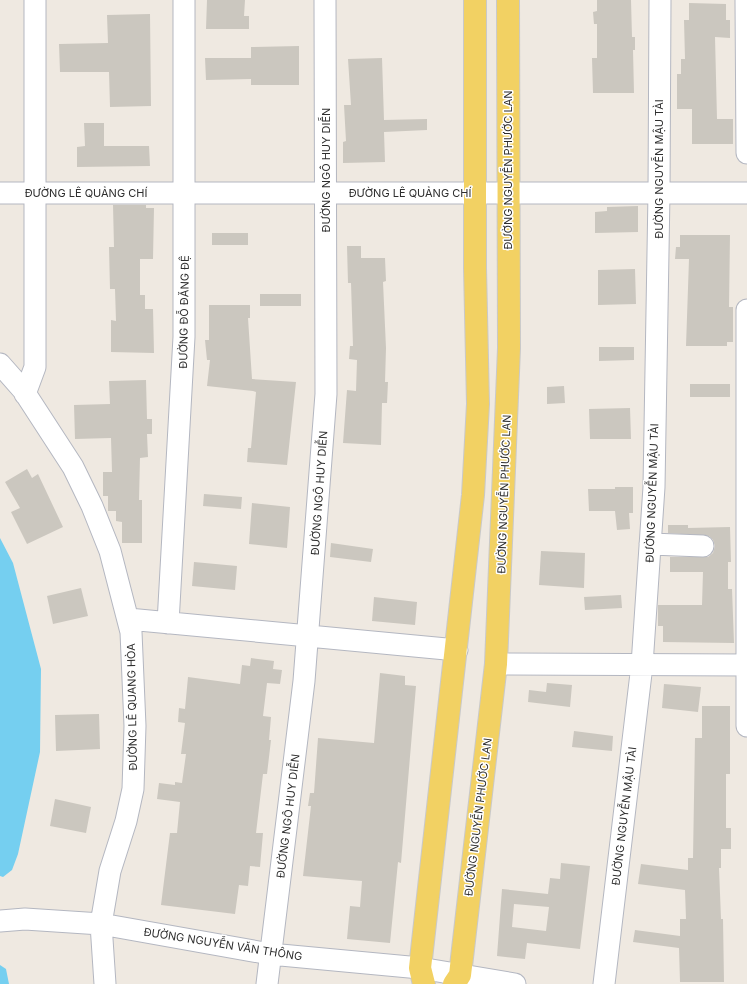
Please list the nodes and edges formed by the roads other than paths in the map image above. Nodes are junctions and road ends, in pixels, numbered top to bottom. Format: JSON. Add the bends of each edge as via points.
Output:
{"nodes":[{"id":1,"x":35,"y":0,"type":"edge"},
{"id":2,"x":184,"y":0,"type":"edge"},
{"id":3,"x":325,"y":0,"type":"edge"},
{"id":4,"x":475,"y":0,"type":"edge"},
{"id":5,"x":508,"y":0,"type":"edge"},
{"id":6,"x":660,"y":0,"type":"edge"},
{"id":7,"x":746,"y":0,"type":"edge"},
{"id":8,"x":747,"y":154,"type":"edge"},
{"id":9,"x":0,"y":193,"type":"edge"},
{"id":10,"x":36,"y":193,"type":"junction"},
{"id":11,"x":185,"y":193,"type":"junction"},
{"id":12,"x":326,"y":193,"type":"junction"},
{"id":13,"x":475,"y":193,"type":"junction"},
{"id":14,"x":509,"y":193,"type":"junction"},
{"id":15,"x":659,"y":193,"type":"junction"},
{"id":16,"x":747,"y":193,"type":"edge"},
{"id":17,"x":747,"y":310,"type":"edge"},
{"id":18,"x":0,"y":364,"type":"edge"},
{"id":19,"x":25,"y":394,"type":"junction"},
{"id":20,"x":650,"y":544,"type":"junction"},
{"id":21,"x":703,"y":546,"type":"dead end"},
{"id":22,"x":128,"y":619,"type":"junction"},
{"id":23,"x":168,"y":623,"type":"junction"},
{"id":24,"x":308,"y":635,"type":"junction"},
{"id":25,"x":457,"y":650,"type":"junction"},
{"id":26,"x":496,"y":664,"type":"junction"},
{"id":27,"x":642,"y":665,"type":"junction"},
{"id":28,"x":747,"y":665,"type":"edge"},
{"id":29,"x":747,"y":726,"type":"edge"},
{"id":30,"x":0,"y":909,"type":"edge"},
{"id":31,"x":25,"y":919,"type":"junction"},
{"id":32,"x":0,"y":921,"type":"edge"},
{"id":33,"x":101,"y":924,"type":"junction"},
{"id":34,"x":270,"y":954,"type":"junction"},
{"id":35,"x":422,"y":976,"type":"edge"},
{"id":36,"x":457,"y":980,"type":"edge"},
{"id":37,"x":105,"y":984,"type":"edge"},
{"id":38,"x":267,"y":984,"type":"edge"},
{"id":39,"x":515,"y":984,"type":"edge"},
{"id":40,"x":604,"y":984,"type":"edge"}],
"edges":[{"from":1,"to":10,"type":"street"},
{"from":2,"to":11,"type":"street","name":"ĐƯỜNG ĐỖ ĐĂNG ĐỆ"},
{"from":3,"to":12,"type":"street","name":"ĐƯỜNG NGÔ HUY DIỄN"},
{"from":4,"to":13,"type":"main road"},
{"from":5,"to":14,"type":"main road","name":"ĐƯỜNG NGUYỄN PHƯỚC LAN"},
{"from":6,"to":15,"type":"street","name":"ĐƯỜNG NGUYỄN MẬU TÀI"},
{"from":7,"to":8,"type":"street"},
{"from":9,"to":10,"type":"street","name":"ĐƯỜNG LÊ QUẢNG CHÍ"},
{"from":10,"to":11,"type":"street","name":"ĐƯỜNG LÊ QUẢNG CHÍ"},
{"from":10,"to":19,"type":"street","via":[[35,367]]},
{"from":11,"to":12,"type":"street","name":"ĐƯỜNG LÊ QUẢNG CHÍ"},
{"from":11,"to":23,"type":"street","name":"ĐƯỜNG ĐỖ ĐĂNG ĐỆ","via":[[184,337]]},
{"from":12,"to":13,"type":"street","name":"ĐƯỜNG LÊ QUẢNG CHÍ"},
{"from":12,"to":24,"type":"street","name":"ĐƯỜNG NGÔ HUY DIỄN","via":[[326,394]]},
{"from":13,"to":14,"type":"street","name":"ĐƯỜNG LÊ QUẢNG CHÍ"},
{"from":13,"to":25,"type":"main road","via":[[478,404],[473,495]]},
{"from":14,"to":15,"type":"street","name":"ĐƯỜNG LÊ QUẢNG CHÍ"},
{"from":14,"to":26,"type":"main road","name":"ĐƯỜNG NGUYỄN PHƯỚC LAN","via":[[507,424]]},
{"from":15,"to":16,"type":"street","name":"ĐƯỜNG LÊ QUẢNG CHÍ"},
{"from":15,"to":20,"type":"street","name":"ĐƯỜNG NGUYỄN MẬU TÀI","via":[[654,487]]},
{"from":17,"to":28,"type":"street"},
{"from":18,"to":19,"type":"street","name":"ĐƯỜNG LÊ QUANG HÒA"},
{"from":19,"to":22,"type":"street","name":"ĐƯỜNG LÊ QUANG HÒA","via":[[73,467],[92,506],[110,551]]},
{"from":20,"to":21,"type":"street"},
{"from":20,"to":27,"type":"street","name":"ĐƯỜNG NGUYỄN MẬU TÀI"},
{"from":22,"to":23,"type":"street"},
{"from":22,"to":33,"type":"street","name":"ĐƯỜNG LÊ QUANG HÒA","via":[[134,696],[133,789],[110,871]]},
{"from":23,"to":24,"type":"street"},
{"from":24,"to":25,"type":"street"},
{"from":24,"to":34,"type":"street","name":"ĐƯỜNG NGÔ HUY DIỄN"},
{"from":25,"to":35,"type":"main road"},
{"from":26,"to":27,"type":"street"},
{"from":26,"to":36,"type":"main road","name":"ĐƯỜNG NGUYỄN PHƯỚC LAN"},
{"from":27,"to":28,"type":"street"},
{"from":27,"to":40,"type":"street","name":"ĐƯỜNG NGUYỄN MẬU TÀI"},
{"from":28,"to":29,"type":"street"},
{"from":30,"to":31,"type":"street","name":"ĐƯỜNG NGUYỄN VĂN THÔNG"},
{"from":31,"to":32,"type":"street","name":"ĐƯỜNG NGUYỄN VĂN THÔNG"},
{"from":31,"to":33,"type":"street","name":"ĐƯỜNG NGUYỄN VĂN THÔNG"},
{"from":33,"to":34,"type":"street","name":"ĐƯỜNG NGUYỄN VĂN THÔNG"},
{"from":33,"to":37,"type":"street","name":"ĐƯỜNG LÊ QUANG HÒA"},
{"from":34,"to":35,"type":"street","name":"ĐƯỜNG NGUYỄN VĂN THÔNG"},
{"from":34,"to":38,"type":"street","name":"ĐƯỜNG NGÔ HUY DIỄN"},
{"from":35,"to":36,"type":"street","name":"ĐƯỜNG NGUYỄN VĂN THÔNG"},
{"from":36,"to":39,"type":"street","name":"ĐƯỜNG NGUYỄN VĂN THÔNG"}]}
